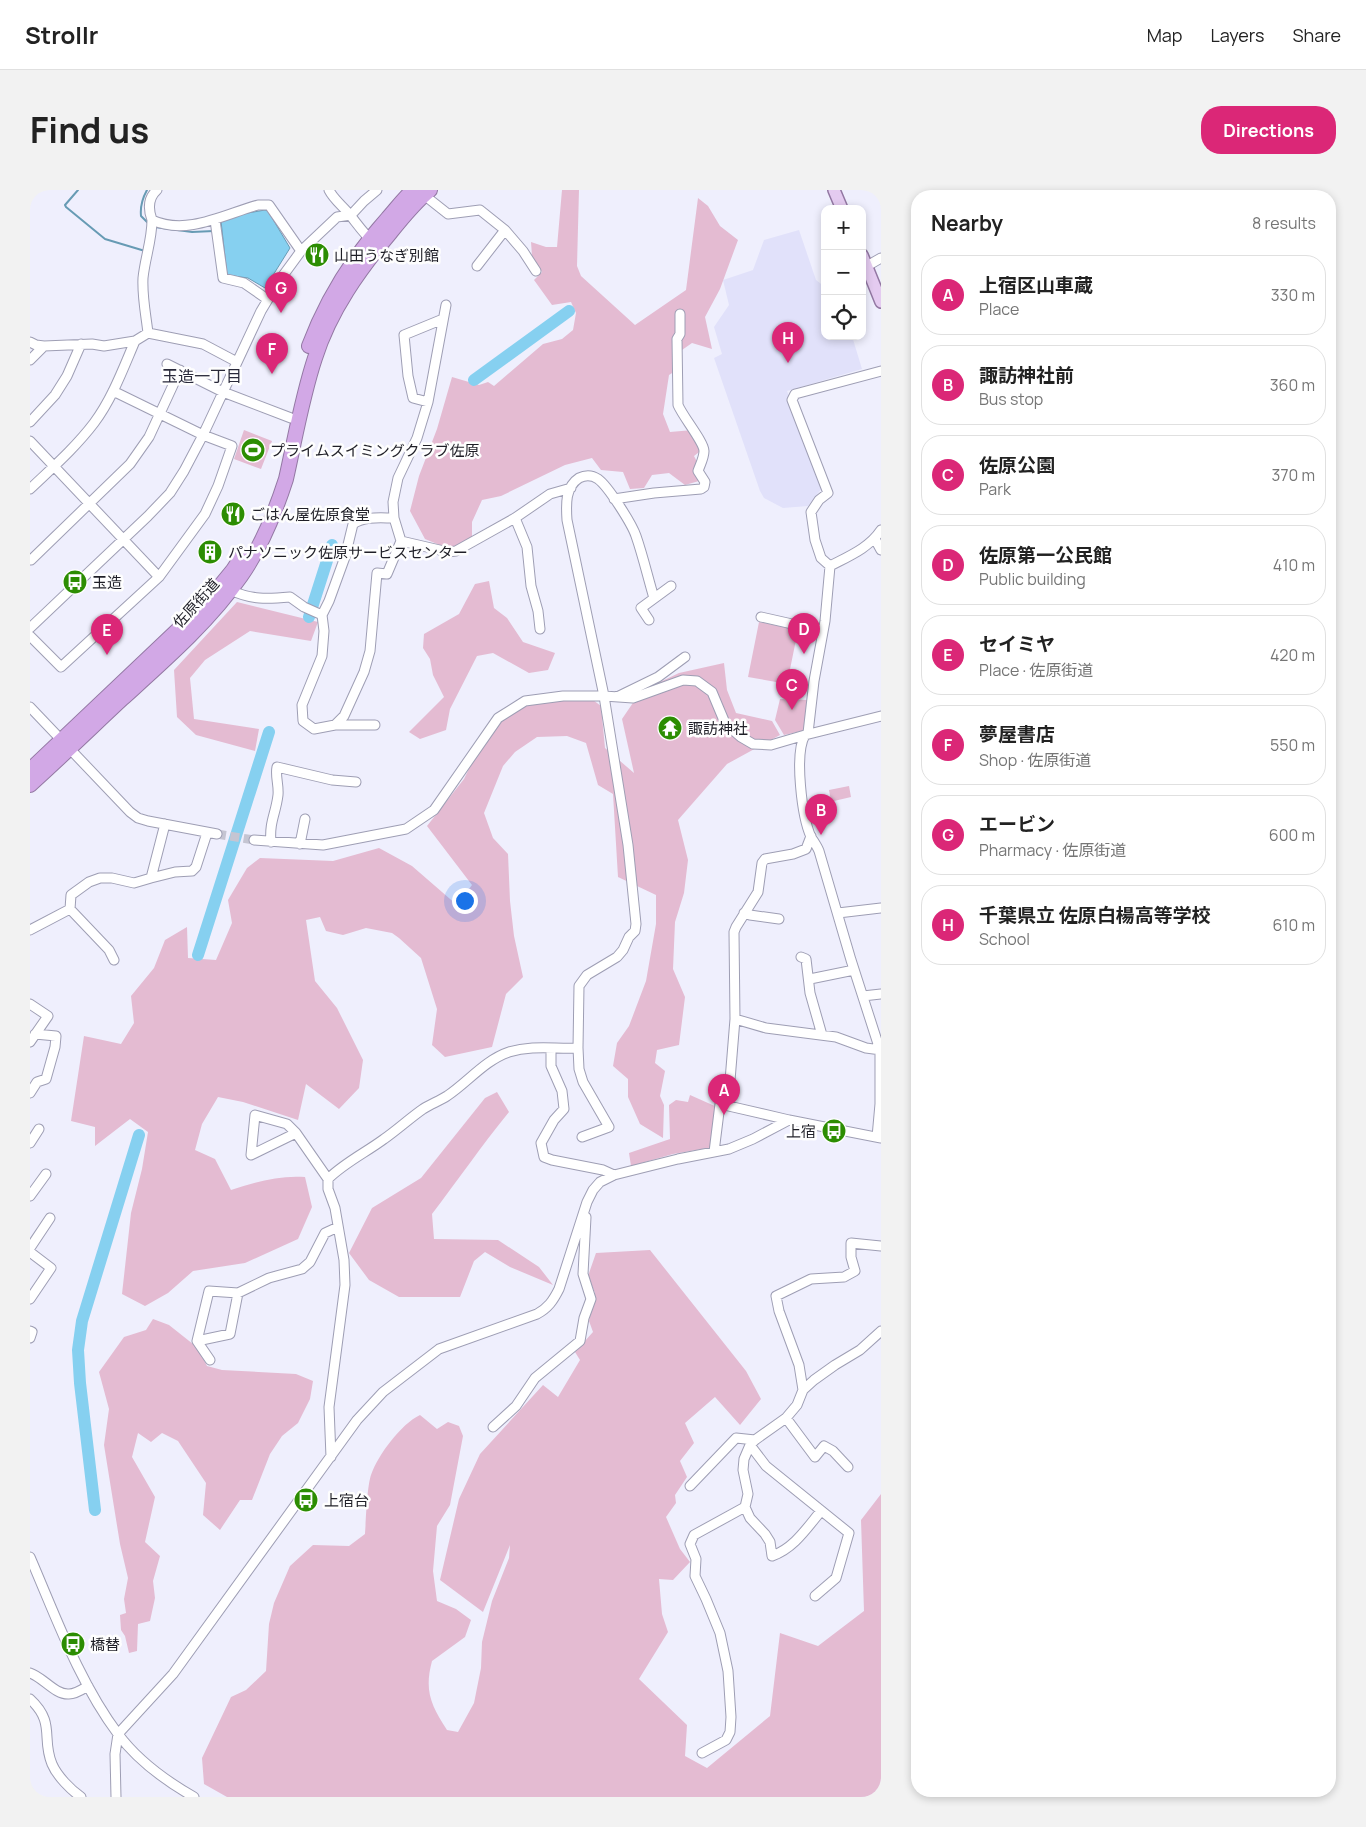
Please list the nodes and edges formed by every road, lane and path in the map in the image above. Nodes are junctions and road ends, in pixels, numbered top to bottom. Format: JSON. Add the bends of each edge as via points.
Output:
{"nodes":[{"id":1,"x":157,"y":190,"type":"edge"},
{"id":2,"x":329,"y":190,"type":"edge"},
{"id":3,"x":377,"y":190,"type":"edge"},
{"id":4,"x":834,"y":190,"type":"edge"},
{"id":5,"x":422,"y":192,"type":"edge"},
{"id":6,"x":840,"y":205,"type":"edge"},
{"id":7,"x":350,"y":215,"type":"junction"},
{"id":8,"x":152,"y":220,"type":"junction"},
{"id":9,"x":214,"y":220,"type":"junction"},
{"id":10,"x":505,"y":230,"type":"junction"},
{"id":11,"x":374,"y":242,"type":"junction"},
{"id":12,"x":301,"y":251,"type":"junction"},
{"id":13,"x":881,"y":258,"type":"edge"},
{"id":14,"x":477,"y":266,"type":"dead end"},
{"id":15,"x":867,"y":266,"type":"joint"},
{"id":16,"x":536,"y":271,"type":"dead end"},
{"id":17,"x":267,"y":299,"type":"junction"},
{"id":18,"x":881,"y":302,"type":"edge"},
{"id":19,"x":446,"y":305,"type":"dead end"},
{"id":20,"x":680,"y":314,"type":"dead end"},
{"id":21,"x":444,"y":319,"type":"junction"},
{"id":22,"x":148,"y":334,"type":"junction"},
{"id":23,"x":134,"y":341,"type":"junction"},
{"id":24,"x":30,"y":342,"type":"edge"},
{"id":25,"x":81,"y":344,"type":"junction"},
{"id":26,"x":44,"y":346,"type":"junction"},
{"id":27,"x":30,"y":360,"type":"edge"},
{"id":28,"x":237,"y":362,"type":"junction"},
{"id":29,"x":168,"y":364,"type":"dead end"},
{"id":30,"x":180,"y":370,"type":"junction"},
{"id":31,"x":881,"y":371,"type":"edge"},
{"id":32,"x":113,"y":391,"type":"junction"},
{"id":33,"x":223,"y":392,"type":"junction"},
{"id":34,"x":428,"y":402,"type":"junction"},
{"id":35,"x":161,"y":414,"type":"junction"},
{"id":36,"x":291,"y":418,"type":"junction"},
{"id":37,"x":30,"y":422,"type":"edge"},
{"id":38,"x":203,"y":435,"type":"junction"},
{"id":39,"x":30,"y":441,"type":"edge"},
{"id":40,"x":54,"y":466,"type":"junction"},
{"id":41,"x":571,"y":488,"type":"junction"},
{"id":42,"x":30,"y":489,"type":"edge"},
{"id":43,"x":614,"y":499,"type":"junction"},
{"id":44,"x":89,"y":504,"type":"junction"},
{"id":45,"x":394,"y":518,"type":"junction"},
{"id":46,"x":515,"y":518,"type":"junction"},
{"id":47,"x":881,"y":530,"type":"edge"},
{"id":48,"x":124,"y":539,"type":"junction"},
{"id":49,"x":875,"y":539,"type":"junction"},
{"id":50,"x":401,"y":541,"type":"junction"},
{"id":51,"x":881,"y":550,"type":"edge"},
{"id":52,"x":30,"y":560,"type":"edge"},
{"id":53,"x":830,"y":566,"type":"junction"},
{"id":54,"x":159,"y":577,"type":"junction"},
{"id":55,"x":671,"y":586,"type":"dead end"},
{"id":56,"x":230,"y":590,"type":"junction"},
{"id":57,"x":654,"y":598,"type":"junction"},
{"id":58,"x":319,"y":614,"type":"junction"},
{"id":59,"x":761,"y":616,"type":"dead end"},
{"id":60,"x":649,"y":620,"type":"dead end"},
{"id":61,"x":30,"y":628,"type":"edge"},
{"id":62,"x":540,"y":629,"type":"dead end"},
{"id":63,"x":823,"y":631,"type":"junction"},
{"id":64,"x":30,"y":636,"type":"edge"},
{"id":65,"x":685,"y":657,"type":"dead end"},
{"id":66,"x":604,"y":696,"type":"junction"},
{"id":67,"x":615,"y":697,"type":"junction"},
{"id":68,"x":30,"y":707,"type":"edge"},
{"id":69,"x":881,"y":716,"type":"edge"},
{"id":70,"x":335,"y":725,"type":"junction"},
{"id":71,"x":376,"y":725,"type":"dead end"},
{"id":72,"x":807,"y":734,"type":"junction"},
{"id":73,"x":65,"y":745,"type":"junction"},
{"id":74,"x":30,"y":770,"type":"edge"},
{"id":75,"x":356,"y":782,"type":"dead end"},
{"id":76,"x":30,"y":785,"type":"edge"},
{"id":77,"x":306,"y":819,"type":"dead end"},
{"id":78,"x":165,"y":824,"type":"junction"},
{"id":79,"x":208,"y":832,"type":"junction"},
{"id":80,"x":218,"y":834,"type":"tunnel mouth"},
{"id":81,"x":811,"y":836,"type":"junction"},
{"id":82,"x":254,"y":840,"type":"tunnel mouth"},
{"id":83,"x":271,"y":842,"type":"junction"},
{"id":84,"x":300,"y":844,"type":"junction"},
{"id":85,"x":151,"y":878,"type":"junction"},
{"id":86,"x":881,"y":908,"type":"edge"},
{"id":87,"x":70,"y":909,"type":"junction"},
{"id":88,"x":744,"y":913,"type":"junction"},
{"id":89,"x":838,"y":913,"type":"junction"},
{"id":90,"x":780,"y":919,"type":"dead end"},
{"id":91,"x":30,"y":930,"type":"edge"},
{"id":92,"x":802,"y":957,"type":"dead end"},
{"id":93,"x":114,"y":960,"type":"dead end"},
{"id":94,"x":854,"y":970,"type":"junction"},
{"id":95,"x":810,"y":979,"type":"junction"},
{"id":96,"x":881,"y":994,"type":"edge"},
{"id":97,"x":863,"y":996,"type":"junction"},
{"id":98,"x":30,"y":1004,"type":"edge"},
{"id":99,"x":735,"y":1019,"type":"junction"},
{"id":100,"x":822,"y":1035,"type":"junction"},
{"id":101,"x":33,"y":1038,"type":"edge"},
{"id":102,"x":578,"y":1048,"type":"junction"},
{"id":103,"x":551,"y":1049,"type":"junction"},
{"id":104,"x":881,"y":1050,"type":"edge"},
{"id":105,"x":30,"y":1093,"type":"edge"},
{"id":106,"x":728,"y":1105,"type":"junction"},
{"id":107,"x":789,"y":1120,"type":"junction"},
{"id":108,"x":39,"y":1129,"type":"dead end"},
{"id":109,"x":296,"y":1133,"type":"junction"},
{"id":110,"x":582,"y":1137,"type":"dead end"},
{"id":111,"x":879,"y":1137,"type":"edge"},
{"id":112,"x":30,"y":1143,"type":"edge"},
{"id":113,"x":714,"y":1152,"type":"junction"},
{"id":114,"x":46,"y":1174,"type":"dead end"},
{"id":115,"x":614,"y":1175,"type":"junction"},
{"id":116,"x":328,"y":1179,"type":"junction"},
{"id":117,"x":30,"y":1196,"type":"edge"},
{"id":118,"x":587,"y":1202,"type":"junction"},
{"id":119,"x":50,"y":1218,"type":"dead end"},
{"id":120,"x":338,"y":1227,"type":"junction"},
{"id":121,"x":881,"y":1246,"type":"edge"},
{"id":122,"x":30,"y":1248,"type":"edge"},
{"id":123,"x":30,"y":1252,"type":"edge"},
{"id":124,"x":238,"y":1293,"type":"junction"},
{"id":125,"x":30,"y":1299,"type":"edge"},
{"id":126,"x":30,"y":1331,"type":"edge"},
{"id":127,"x":881,"y":1331,"type":"edge"},
{"id":128,"x":30,"y":1338,"type":"edge"},
{"id":129,"x":197,"y":1341,"type":"junction"},
{"id":130,"x":210,"y":1360,"type":"dead end"},
{"id":131,"x":803,"y":1390,"type":"junction"},
{"id":132,"x":786,"y":1418,"type":"junction"},
{"id":133,"x":493,"y":1427,"type":"dead end"},
{"id":134,"x":752,"y":1442,"type":"junction"},
{"id":135,"x":331,"y":1457,"type":"junction"},
{"id":136,"x":848,"y":1467,"type":"dead end"},
{"id":137,"x":690,"y":1486,"type":"dead end"},
{"id":138,"x":745,"y":1507,"type":"junction"},
{"id":139,"x":821,"y":1511,"type":"junction"},
{"id":140,"x":30,"y":1558,"type":"edge"},
{"id":141,"x":815,"y":1596,"type":"dead end"},
{"id":142,"x":30,"y":1673,"type":"edge"},
{"id":143,"x":88,"y":1686,"type":"junction"},
{"id":144,"x":30,"y":1699,"type":"edge"},
{"id":145,"x":118,"y":1734,"type":"junction"},
{"id":146,"x":702,"y":1753,"type":"dead end"},
{"id":147,"x":81,"y":1797,"type":"edge"},
{"id":148,"x":116,"y":1797,"type":"edge"},
{"id":149,"x":194,"y":1797,"type":"edge"}],
"edges":[{"from":1,"to":8,"type":"street","via":[[149,204]]},
{"from":2,"to":7,"type":"street"},
{"from":3,"to":7,"type":"street"},
{"from":4,"to":6,"type":"main road"},
{"from":5,"to":10,"type":"street","via":[[448,214],[480,210]]},
{"from":5,"to":11,"type":"highway","name":"佐原街道"},
{"from":7,"to":11,"type":"street"},
{"from":7,"to":12,"type":"street","via":[[338,218]]},
{"from":8,"to":9,"type":"street","via":[[189,226]]},
{"from":8,"to":22,"type":"street","via":[[143,281]]},
{"from":9,"to":12,"type":"street","via":[[258,205],[269,205]]},
{"from":9,"to":17,"type":"street","via":[[223,278],[244,282]]},
{"from":10,"to":14,"type":"street"},
{"from":10,"to":16,"type":"street"},
{"from":11,"to":36,"type":"highway","name":"佐原街道","via":[[338,284],[324,310],[307,353]]},
{"from":11,"to":56,"type":"highway","name":"佐原街道","via":[[346,291],[315,358],[286,480],[275,512],[254,555]]},
{"from":12,"to":17,"type":"street"},
{"from":13,"to":15,"type":"street"},
{"from":15,"to":18,"type":"main road"},
{"from":17,"to":28,"type":"street"},
{"from":19,"to":21,"type":"street"},
{"from":20,"to":43,"type":"street","via":[[678,405],[703,444],[698,471],[705,482],[704,487]]},
{"from":21,"to":34,"type":"street"},
{"from":21,"to":34,"type":"street","via":[[404,335],[413,398]]},
{"from":22,"to":23,"type":"street"},
{"from":22,"to":28,"type":"street","via":[[203,344]]},
{"from":23,"to":25,"type":"street","via":[[104,346]]},
{"from":23,"to":32,"type":"street"},
{"from":24,"to":26,"type":"street"},
{"from":25,"to":26,"type":"street"},
{"from":25,"to":37,"type":"street","via":[[55,395]]},
{"from":26,"to":27,"type":"street"},
{"from":28,"to":33,"type":"street"},
{"from":29,"to":30,"type":"street"},
{"from":30,"to":33,"type":"street"},
{"from":30,"to":35,"type":"street"},
{"from":31,"to":53,"type":"street","via":[[794,394],[792,400],[828,493],[811,512],[820,558]]},
{"from":32,"to":35,"type":"street"},
{"from":32,"to":40,"type":"street","via":[[94,422]]},
{"from":33,"to":36,"type":"street"},
{"from":33,"to":38,"type":"street"},
{"from":34,"to":45,"type":"street","via":[[417,438],[398,478],[393,502]]},
{"from":35,"to":38,"type":"street"},
{"from":35,"to":44,"type":"street","via":[[130,464]]},
{"from":36,"to":73,"type":"highway","name":"佐原街道","via":[[268,505],[254,537],[233,570],[206,603]]},
{"from":38,"to":48,"type":"street","via":[[170,493]]},
{"from":38,"to":54,"type":"street","via":[[232,446],[205,514]]},
{"from":39,"to":40,"type":"street"},
{"from":40,"to":42,"type":"street"},
{"from":40,"to":44,"type":"street"},
{"from":41,"to":43,"type":"street","via":[[579,478],[591,476],[597,478]]},
{"from":41,"to":46,"type":"street","via":[[550,494]]},
{"from":41,"to":66,"type":"street","via":[[567,495],[569,534]]},
{"from":43,"to":57,"type":"street","via":[[636,534]]},
{"from":44,"to":48,"type":"street"},
{"from":44,"to":52,"type":"street"},
{"from":45,"to":50,"type":"street"},
{"from":45,"to":58,"type":"street","via":[[360,520],[353,524],[329,601]]},
{"from":46,"to":50,"type":"street","via":[[456,551]]},
{"from":46,"to":62,"type":"street","via":[[527,547]]},
{"from":47,"to":49,"type":"street"},
{"from":48,"to":54,"type":"street"},
{"from":48,"to":61,"type":"street"},
{"from":49,"to":51,"type":"street"},
{"from":49,"to":53,"type":"street"},
{"from":50,"to":70,"type":"street","via":[[387,574],[377,573],[370,651],[344,716]]},
{"from":53,"to":63,"type":"street"},
{"from":54,"to":64,"type":"street","via":[[62,667]]},
{"from":55,"to":57,"type":"street"},
{"from":56,"to":58,"type":"street","via":[[262,599],[290,597]]},
{"from":56,"to":73,"type":"highway","name":"佐原街道","via":[[181,644]]},
{"from":57,"to":60,"type":"street","via":[[641,608]]},
{"from":58,"to":70,"type":"street","via":[[324,631],[322,656],[302,705],[303,721],[314,729]]},
{"from":59,"to":63,"type":"street"},
{"from":63,"to":72,"type":"street"},
{"from":65,"to":67,"type":"street","via":[[658,677]]},
{"from":66,"to":67,"type":"street"},
{"from":66,"to":84,"type":"street","via":[[525,701],[498,718],[434,810],[406,829],[323,845]]},
{"from":66,"to":102,"type":"street","via":[[628,845],[636,924],[618,957],[587,975],[579,986]]},
{"from":67,"to":72,"type":"street","via":[[633,698],[683,680],[697,681],[712,692],[725,723],[753,744],[771,746]]},
{"from":68,"to":73,"type":"street"},
{"from":69,"to":72,"type":"street"},
{"from":70,"to":71,"type":"street"},
{"from":72,"to":81,"type":"street","via":[[800,748],[800,776]]},
{"from":73,"to":74,"type":"highway","name":"佐原街道"},
{"from":73,"to":76,"type":"highway","name":"佐原街道"},
{"from":73,"to":78,"type":"street","via":[[130,812]]},
{"from":75,"to":83,"type":"street","via":[[332,780],[277,767],[279,793],[270,829]]},
{"from":77,"to":84,"type":"street"},
{"from":78,"to":79,"type":"street"},
{"from":78,"to":85,"type":"street"},
{"from":79,"to":80,"type":"street"},
{"from":79,"to":85,"type":"street","via":[[196,867]]},
{"from":81,"to":88,"type":"street","via":[[806,849],[765,859],[758,892]]},
{"from":81,"to":89,"type":"street","via":[[819,851]]},
{"from":82,"to":83,"type":"street"},
{"from":83,"to":84,"type":"street"},
{"from":85,"to":87,"type":"street","via":[[134,883],[112,878],[89,882],[71,895]]},
{"from":86,"to":89,"type":"street"},
{"from":87,"to":91,"type":"street"},
{"from":87,"to":93,"type":"street","via":[[109,950]]},
{"from":88,"to":90,"type":"street"},
{"from":88,"to":99,"type":"street","via":[[734,932]]},
{"from":89,"to":94,"type":"street"},
{"from":92,"to":95,"type":"street","via":[[806,959]]},
{"from":94,"to":95,"type":"street"},
{"from":94,"to":97,"type":"street"},
{"from":95,"to":100,"type":"street","via":[[810,993]]},
{"from":96,"to":97,"type":"street"},
{"from":97,"to":104,"type":"street"},
{"from":98,"to":101,"type":"street","via":[[48,1016]]},
{"from":99,"to":100,"type":"street","via":[[766,1028]]},
{"from":99,"to":106,"type":"street"},
{"from":100,"to":104,"type":"street"},
{"from":101,"to":105,"type":"street","via":[[56,1036],[46,1079],[37,1082]]},
{"from":102,"to":103,"type":"street"},
{"from":102,"to":110,"type":"street","via":[[583,1082],[609,1126]]},
{"from":103,"to":115,"type":"street","via":[[551,1066],[562,1091],[564,1108],[541,1143],[544,1157]]},
{"from":103,"to":116,"type":"street","via":[[526,1048],[495,1058],[447,1096],[336,1170]]},
{"from":104,"to":111,"type":"street"},
{"from":106,"to":107,"type":"street"},
{"from":106,"to":113,"type":"street","via":[[720,1104]]},
{"from":107,"to":111,"type":"street"},
{"from":107,"to":113,"type":"street","via":[[753,1139]]},
{"from":108,"to":112,"type":"street"},
{"from":109,"to":109,"type":"street","via":[[278,1142],[251,1155],[255,1115],[287,1124]]},
{"from":109,"to":116,"type":"street"},
{"from":113,"to":115,"type":"street"},
{"from":114,"to":117,"type":"street"},
{"from":115,"to":118,"type":"street","via":[[600,1182]]},
{"from":116,"to":120,"type":"street"},
{"from":118,"to":133,"type":"street","via":[[583,1274],[591,1299],[580,1341],[535,1378],[516,1406]]},
{"from":118,"to":135,"type":"street","via":[[559,1289],[546,1309],[439,1349],[371,1404]]},
{"from":119,"to":122,"type":"street"},
{"from":120,"to":124,"type":"street","via":[[326,1232],[310,1262],[302,1269],[269,1278]]},
{"from":120,"to":135,"type":"street","via":[[345,1285],[329,1407]]},
{"from":121,"to":131,"type":"street","via":[[851,1243],[855,1271],[844,1277],[811,1279],[776,1296],[799,1364]]},
{"from":123,"to":125,"type":"street","via":[[51,1268]]},
{"from":124,"to":129,"type":"street","via":[[230,1334]]},
{"from":124,"to":129,"type":"street","via":[[209,1292]]},
{"from":126,"to":128,"type":"street"},
{"from":127,"to":131,"type":"street"},
{"from":129,"to":130,"type":"street"},
{"from":131,"to":132,"type":"street","via":[[797,1405]]},
{"from":132,"to":134,"type":"street"},
{"from":132,"to":136,"type":"street","via":[[816,1457],[824,1446],[834,1451]]},
{"from":134,"to":137,"type":"street","via":[[736,1438]]},
{"from":134,"to":138,"type":"street","via":[[742,1470],[748,1494]]},
{"from":134,"to":139,"type":"street","via":[[766,1466]]},
{"from":135,"to":145,"type":"street","via":[[173,1674]]},
{"from":138,"to":139,"type":"street","via":[[770,1542],[772,1556],[794,1543]]},
{"from":138,"to":146,"type":"street","via":[[699,1531],[690,1544],[696,1558],[695,1576],[720,1633],[728,1671],[731,1717],[726,1740]]},
{"from":139,"to":141,"type":"street","via":[[849,1533],[836,1578]]},
{"from":140,"to":143,"type":"street"},
{"from":142,"to":143,"type":"street","via":[[61,1693],[71,1694]]},
{"from":143,"to":145,"type":"street"},
{"from":144,"to":147,"type":"street","via":[[45,1719],[50,1758],[55,1769]]},
{"from":145,"to":148,"type":"street"},
{"from":145,"to":149,"type":"street","via":[[156,1772]]}]}
